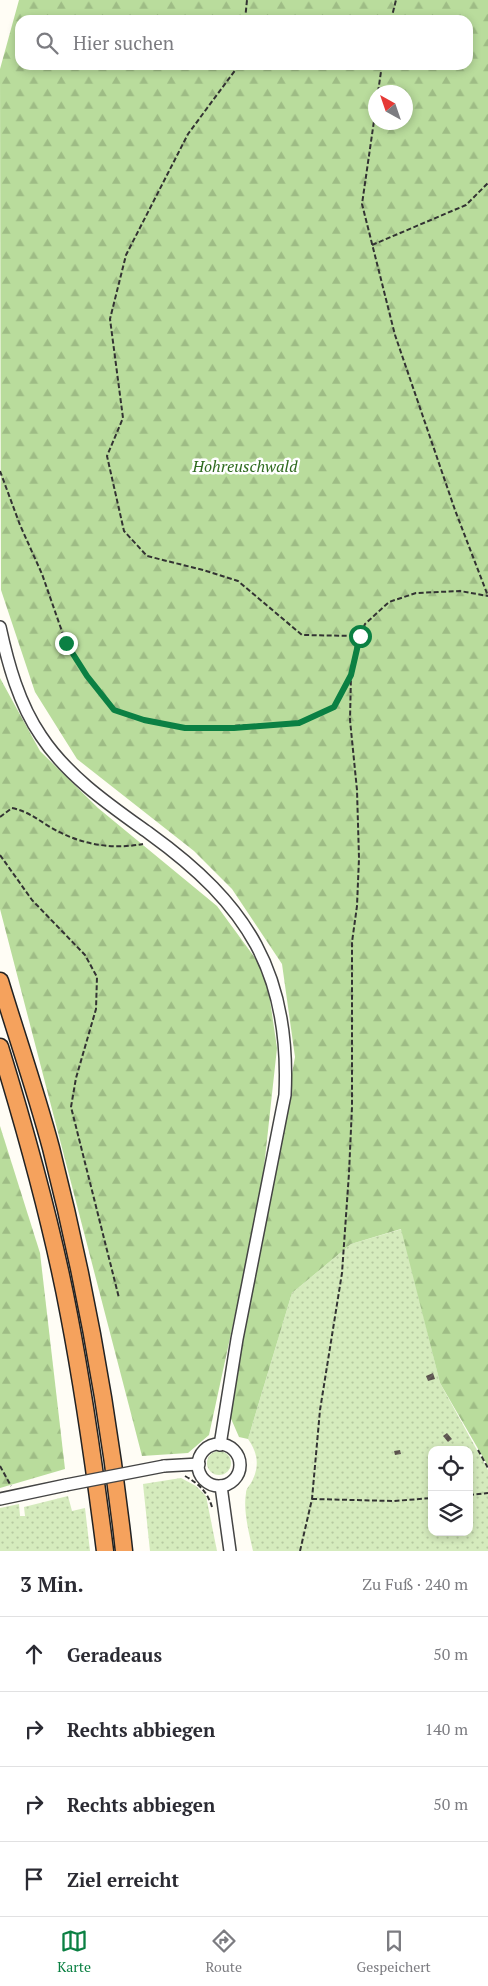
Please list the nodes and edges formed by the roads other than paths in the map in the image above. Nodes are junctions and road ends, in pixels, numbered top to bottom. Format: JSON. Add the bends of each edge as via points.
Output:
{"nodes":[{"id":1,"x":0,"y":626,"type":"edge"},
{"id":2,"x":0,"y":981,"type":"edge"},
{"id":3,"x":0,"y":1047,"type":"edge"},
{"id":4,"x":220,"y":1445,"type":"junction"},
{"id":5,"x":199,"y":1464,"type":"junction"},
{"id":6,"x":221,"y":1486,"type":"junction"},
{"id":7,"x":0,"y":1499,"type":"edge"},
{"id":8,"x":104,"y":1551,"type":"edge"},
{"id":9,"x":124,"y":1551,"type":"edge"},
{"id":10,"x":230,"y":1551,"type":"edge"}],
"edges":[{"from":1,"to":4,"type":"street","via":[[13,677],[41,736],[82,782],[203,874],[223,895],[255,942],[274,988],[287,1056],[285,1095],[236,1339]]},
{"from":2,"to":9,"type":"highway","via":[[50,1147],[85,1293],[109,1431]]},
{"from":3,"to":8,"type":"highway","via":[[32,1160],[69,1313],[90,1436]]},
{"from":4,"to":5,"type":"street","via":[[203,1453]]},
{"from":4,"to":6,"type":"street","via":[[234,1450],[240,1467],[232,1482]]},
{"from":5,"to":6,"type":"street","via":[[206,1481]]},
{"from":5,"to":7,"type":"street","bridge":true,"via":[[164,1466]]},
{"from":6,"to":10,"type":"street"}]}
